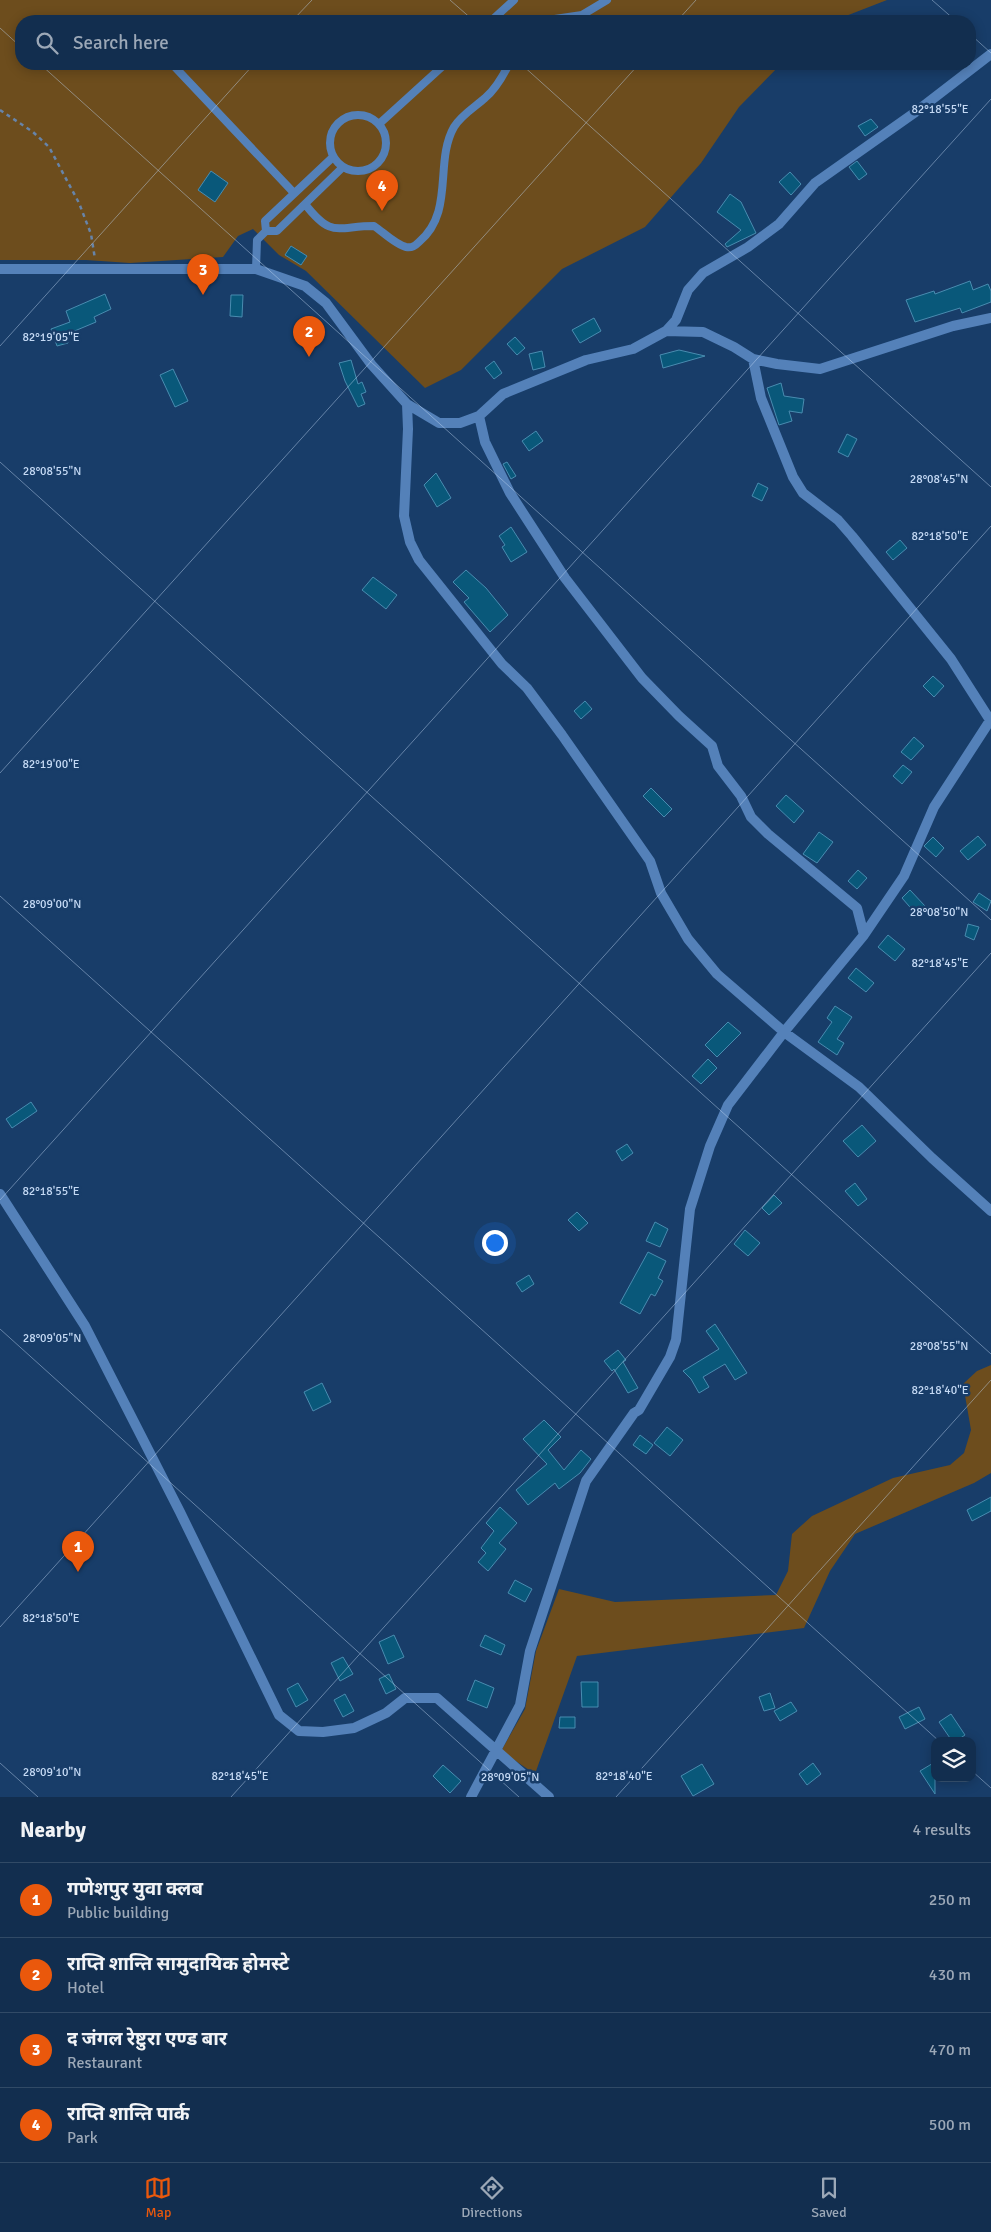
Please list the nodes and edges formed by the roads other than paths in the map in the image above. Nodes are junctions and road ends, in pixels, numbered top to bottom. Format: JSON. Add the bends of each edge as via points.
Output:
{"nodes":[{"id":1,"x":514,"y":0,"type":"edge"},
{"id":2,"x":607,"y":0,"type":"edge"},
{"id":3,"x":498,"y":15,"type":"edge"},
{"id":4,"x":582,"y":15,"type":"edge"},
{"id":5,"x":991,"y":54,"type":"edge"},
{"id":6,"x":976,"y":66,"type":"edge"},
{"id":7,"x":178,"y":70,"type":"edge"},
{"id":8,"x":438,"y":70,"type":"edge"},
{"id":9,"x":506,"y":70,"type":"edge"},
{"id":10,"x":970,"y":70,"type":"edge"},
{"id":11,"x":379,"y":124,"type":"junction"},
{"id":12,"x":333,"y":157,"type":"junction"},
{"id":13,"x":343,"y":167,"type":"junction"},
{"id":14,"x":294,"y":193,"type":"junction"},
{"id":15,"x":305,"y":204,"type":"junction"},
{"id":16,"x":266,"y":231,"type":"junction"},
{"id":17,"x":0,"y":269,"type":"edge"},
{"id":18,"x":256,"y":269,"type":"junction"},
{"id":19,"x":991,"y":318,"type":"edge"},
{"id":20,"x":666,"y":331,"type":"junction"},
{"id":21,"x":753,"y":359,"type":"junction"},
{"id":22,"x":407,"y":404,"type":"junction"},
{"id":23,"x":479,"y":416,"type":"junction"},
{"id":24,"x":990,"y":719,"type":"edge"},
{"id":25,"x":864,"y":935,"type":"junction"},
{"id":26,"x":784,"y":1032,"type":"junction"},
{"id":27,"x":0,"y":1194,"type":"edge"},
{"id":28,"x":991,"y":1211,"type":"edge"},
{"id":29,"x":496,"y":1751,"type":"junction"},
{"id":30,"x":471,"y":1797,"type":"edge"},
{"id":31,"x":549,"y":1797,"type":"edge"}],
"edges":[{"from":1,"to":3,"type":"lane"},
{"from":2,"to":4,"type":"lane"},
{"from":5,"to":6,"type":"street"},
{"from":7,"to":14,"type":"lane"},
{"from":8,"to":11,"type":"lane"},
{"from":9,"to":15,"type":"lane","via":[[487,97],[454,126],[436,222],[414,247],[404,247],[374,226],[336,229],[324,225]]},
{"from":10,"to":20,"type":"street","via":[[815,183],[779,224],[748,247],[703,273],[688,290],[676,320]]},
{"from":11,"to":12,"type":"lane","via":[[362,115],[342,120],[330,137]]},
{"from":11,"to":13,"type":"lane","via":[[387,141],[380,163],[358,172]]},
{"from":12,"to":13,"type":"lane"},
{"from":12,"to":14,"type":"lane"},
{"from":13,"to":15,"type":"lane"},
{"from":14,"to":16,"type":"lane","via":[[265,220]]},
{"from":15,"to":16,"type":"lane","via":[[278,231]]},
{"from":16,"to":18,"type":"lane","via":[[257,240]]},
{"from":17,"to":18,"type":"street"},
{"from":18,"to":22,"type":"street","via":[[305,286],[326,303],[371,364]]},
{"from":19,"to":21,"type":"street","via":[[953,326],[820,369]]},
{"from":20,"to":21,"type":"street","via":[[703,332]]},
{"from":20,"to":23,"type":"street","via":[[633,349],[586,360],[503,394]]},
{"from":21,"to":24,"type":"street","via":[[761,398],[793,477],[803,493],[838,520],[852,536],[951,659]]},
{"from":22,"to":23,"type":"street","via":[[439,423],[460,424]]},
{"from":22,"to":26,"type":"street","via":[[404,516],[418,560],[502,664],[527,688],[562,735],[650,861],[661,892],[688,939],[717,974]]},
{"from":23,"to":25,"type":"street","via":[[486,442],[510,493],[565,578],[642,678],[712,746],[718,766],[741,796],[751,817],[857,908]]},
{"from":24,"to":25,"type":"street","via":[[934,807],[904,876]]},
{"from":25,"to":26,"type":"street"},
{"from":26,"to":28,"type":"street","via":[[859,1087]]},
{"from":26,"to":29,"type":"street","via":[[728,1105],[710,1146],[690,1209],[676,1340],[670,1357],[639,1410],[586,1481],[530,1651],[520,1705]]},
{"from":27,"to":29,"type":"street","via":[[84,1326],[279,1715],[298,1732],[324,1732],[354,1728],[386,1713],[406,1698],[437,1698]]},
{"from":29,"to":30,"type":"street"},
{"from":29,"to":31,"type":"street"}]}
